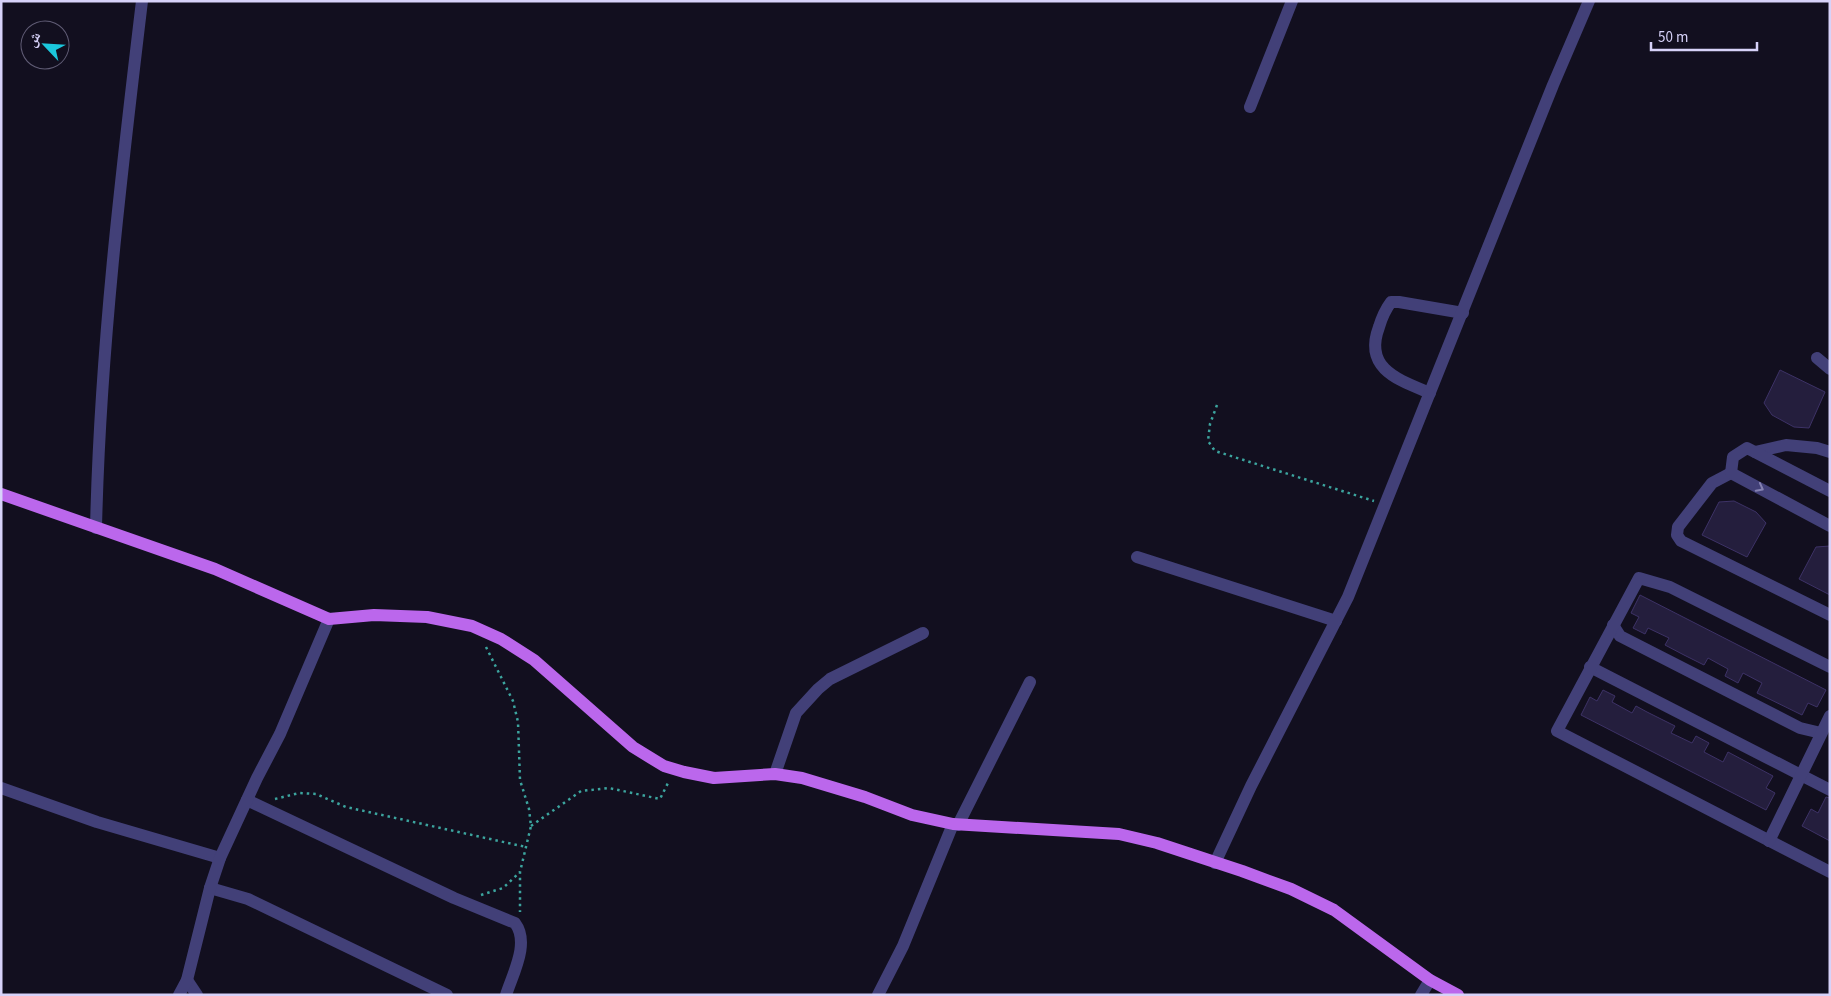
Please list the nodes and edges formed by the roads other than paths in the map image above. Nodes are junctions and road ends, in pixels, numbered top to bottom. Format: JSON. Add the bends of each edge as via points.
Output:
{"nodes":[{"id":1,"x":142,"y":1,"type":"edge"},
{"id":2,"x":1292,"y":1,"type":"edge"},
{"id":3,"x":1589,"y":1,"type":"edge"},
{"id":4,"x":1250,"y":107,"type":"dead end"},
{"id":5,"x":1463,"y":314,"type":"junction"},
{"id":6,"x":1817,"y":358,"type":"dead end"},
{"id":7,"x":1830,"y":369,"type":"edge"},
{"id":8,"x":1430,"y":393,"type":"junction"},
{"id":9,"x":1755,"y":452,"type":"junction"},
{"id":10,"x":1830,"y":452,"type":"edge"},
{"id":11,"x":1731,"y":473,"type":"junction"},
{"id":12,"x":1830,"y":491,"type":"edge"},
{"id":13,"x":1,"y":494,"type":"edge"},
{"id":14,"x":1830,"y":526,"type":"edge"},
{"id":15,"x":96,"y":528,"type":"junction"},
{"id":16,"x":1137,"y":557,"type":"dead end"},
{"id":17,"x":1830,"y":615,"type":"edge"},
{"id":18,"x":328,"y":619,"type":"junction"},
{"id":19,"x":1336,"y":621,"type":"junction"},
{"id":20,"x":1613,"y":625,"type":"junction"},
{"id":21,"x":922,"y":633,"type":"dead end"},
{"id":22,"x":1590,"y":667,"type":"junction"},
{"id":23,"x":1830,"y":667,"type":"edge"},
{"id":24,"x":1030,"y":682,"type":"dead end"},
{"id":25,"x":1826,"y":727,"type":"edge"},
{"id":26,"x":775,"y":774,"type":"junction"},
{"id":27,"x":1801,"y":776,"type":"junction"},
{"id":28,"x":1,"y":788,"type":"edge"},
{"id":29,"x":1830,"y":790,"type":"edge"},
{"id":30,"x":251,"y":802,"type":"junction"},
{"id":31,"x":955,"y":824,"type":"junction"},
{"id":32,"x":1769,"y":841,"type":"junction"},
{"id":33,"x":220,"y":858,"type":"junction"},
{"id":34,"x":1215,"y":862,"type":"junction"},
{"id":35,"x":1830,"y":872,"type":"edge"},
{"id":36,"x":210,"y":888,"type":"junction"},
{"id":37,"x":187,"y":980,"type":"junction"},
{"id":38,"x":1430,"y":980,"type":"junction"},
{"id":39,"x":179,"y":995,"type":"edge"},
{"id":40,"x":197,"y":995,"type":"edge"},
{"id":41,"x":447,"y":995,"type":"edge"},
{"id":42,"x":506,"y":995,"type":"edge"},
{"id":43,"x":878,"y":995,"type":"edge"},
{"id":44,"x":1421,"y":995,"type":"edge"},
{"id":45,"x":1458,"y":995,"type":"edge"}],
"edges":[{"from":1,"to":15,"type":"street","via":[[117,211],[98,446]]},
{"from":2,"to":4,"type":"street"},
{"from":3,"to":5,"type":"street"},
{"from":5,"to":8,"type":"street"},
{"from":5,"to":8,"type":"street","via":[[1400,302],[1391,302],[1386,309],[1375,337],[1375,352],[1383,369],[1394,378]]},
{"from":6,"to":7,"type":"street"},
{"from":8,"to":19,"type":"street"},
{"from":9,"to":10,"type":"street","via":[[1786,445]]},
{"from":9,"to":11,"type":"street","via":[[1747,448],[1733,457]]},
{"from":9,"to":12,"type":"street"},
{"from":11,"to":14,"type":"street","one_way":true},
{"from":11,"to":17,"type":"street","via":[[1712,483],[1678,527],[1677,535],[1681,541]]},
{"from":13,"to":15,"type":"main road"},
{"from":15,"to":18,"type":"main road","via":[[215,569]]},
{"from":16,"to":19,"type":"street"},
{"from":18,"to":26,"type":"main road","via":[[374,615],[427,617],[476,628],[534,660],[633,747],[664,766],[714,778]]},
{"from":18,"to":30,"type":"street"},
{"from":19,"to":34,"type":"street"},
{"from":20,"to":22,"type":"street"},
{"from":20,"to":23,"type":"street","via":[[1639,578],[1670,587]]},
{"from":20,"to":25,"type":"street","via":[[1620,636],[1800,728]]},
{"from":21,"to":26,"type":"street","via":[[830,679],[818,689],[796,713]]},
{"from":22,"to":27,"type":"street"},
{"from":22,"to":32,"type":"street","via":[[1557,731]]},
{"from":24,"to":31,"type":"street"},
{"from":25,"to":27,"type":"street"},
{"from":26,"to":31,"type":"main road","via":[[802,778],[912,815]]},
{"from":27,"to":29,"type":"street"},
{"from":27,"to":32,"type":"street"},
{"from":28,"to":33,"type":"street","via":[[98,822]]},
{"from":30,"to":33,"type":"street"},
{"from":30,"to":42,"type":"street","via":[[454,898],[515,923],[520,930],[521,949]]},
{"from":31,"to":34,"type":"main road","via":[[1119,834]]},
{"from":31,"to":43,"type":"street","via":[[903,946]]},
{"from":32,"to":35,"type":"street"},
{"from":33,"to":36,"type":"street"},
{"from":34,"to":38,"type":"main road","via":[[1291,889],[1334,910]]},
{"from":36,"to":37,"type":"street"},
{"from":36,"to":41,"type":"street","via":[[248,899]]},
{"from":37,"to":39,"type":"street"},
{"from":37,"to":40,"type":"street"},
{"from":38,"to":44,"type":"street"},
{"from":38,"to":45,"type":"main road"}]}
